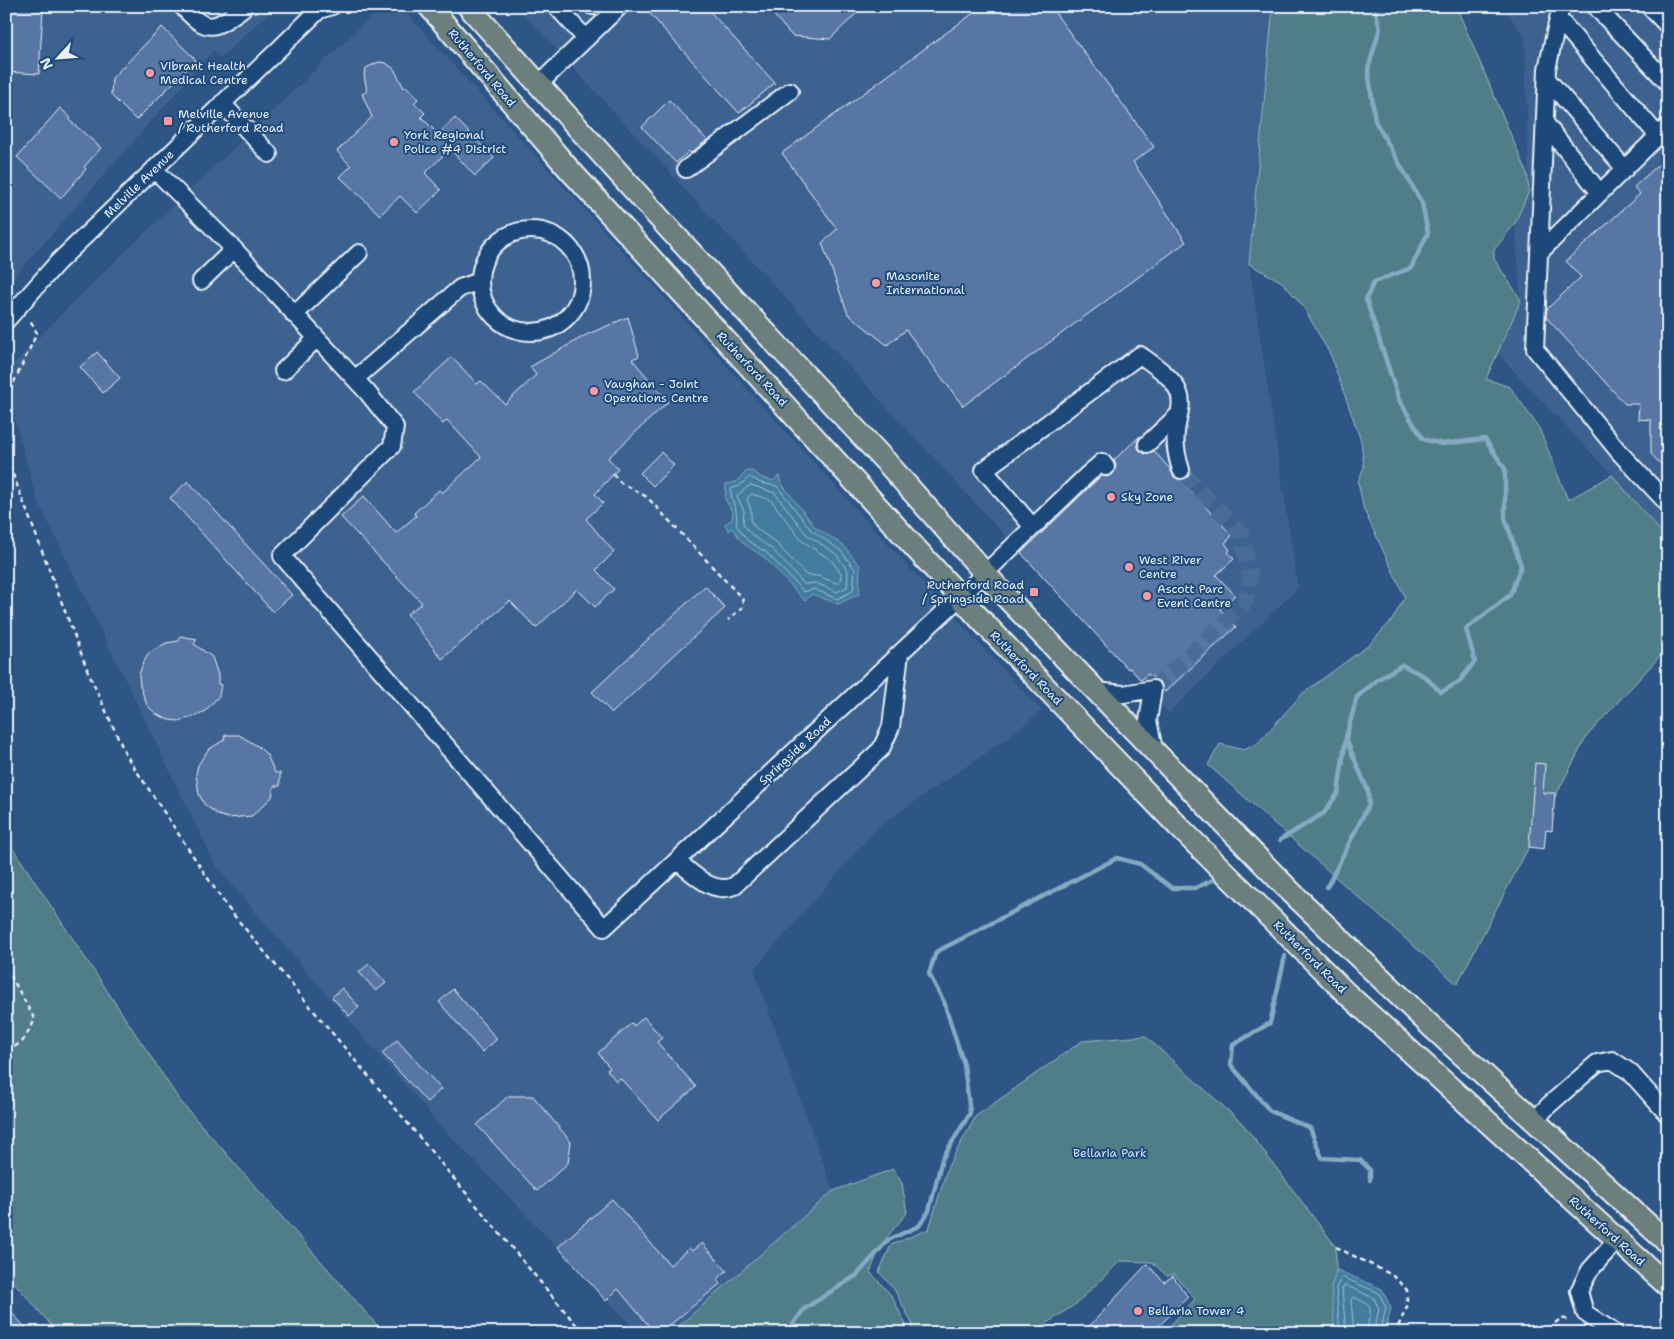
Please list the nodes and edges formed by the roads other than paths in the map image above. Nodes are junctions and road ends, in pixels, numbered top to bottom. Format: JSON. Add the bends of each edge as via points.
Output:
{"nodes":[{"id":1,"x":182,"y":6,"type":"edge"},
{"id":2,"x":429,"y":6,"type":"edge"},
{"id":3,"x":468,"y":6,"type":"edge"},
{"id":4,"x":556,"y":6,"type":"edge"},
{"id":5,"x":592,"y":6,"type":"edge"},
{"id":6,"x":596,"y":6,"type":"edge"},
{"id":7,"x":620,"y":6,"type":"edge"},
{"id":8,"x":1595,"y":6,"type":"edge"},
{"id":9,"x":1649,"y":6,"type":"edge"},
{"id":10,"x":324,"y":7,"type":"edge"},
{"id":11,"x":243,"y":8,"type":"dead end"},
{"id":12,"x":1560,"y":12,"type":"edge"},
{"id":13,"x":1668,"y":26,"type":"edge"},
{"id":14,"x":586,"y":39,"type":"junction"},
{"id":15,"x":1547,"y":79,"type":"junction"},
{"id":16,"x":1668,"y":83,"type":"edge"},
{"id":17,"x":539,"y":84,"type":"junction"},
{"id":18,"x":790,"y":91,"type":"dead end"},
{"id":19,"x":222,"y":103,"type":"junction"},
{"id":20,"x":1545,"y":123,"type":"junction"},
{"id":21,"x":1663,"y":131,"type":"edge"},
{"id":22,"x":269,"y":154,"type":"dead end"},
{"id":23,"x":1625,"y":168,"type":"junction"},
{"id":24,"x":154,"y":169,"type":"junction"},
{"id":25,"x":686,"y":169,"type":"dead end"},
{"id":26,"x":1600,"y":193,"type":"junction"},
{"id":27,"x":234,"y":250,"type":"junction"},
{"id":28,"x":359,"y":253,"type":"dead end"},
{"id":29,"x":1539,"y":253,"type":"junction"},
{"id":30,"x":201,"y":281,"type":"dead end"},
{"id":31,"x":480,"y":281,"type":"junction"},
{"id":32,"x":294,"y":315,"type":"junction"},
{"id":33,"x":6,"y":321,"type":"edge"},
{"id":34,"x":316,"y":339,"type":"junction"},
{"id":35,"x":283,"y":370,"type":"dead end"},
{"id":36,"x":355,"y":379,"type":"junction"},
{"id":37,"x":1178,"y":415,"type":"junction"},
{"id":38,"x":1148,"y":444,"type":"dead end"},
{"id":39,"x":1106,"y":467,"type":"dead end"},
{"id":40,"x":1181,"y":470,"type":"tunnel mouth"},
{"id":41,"x":1668,"y":504,"type":"edge"},
{"id":42,"x":1032,"y":526,"type":"junction"},
{"id":43,"x":985,"y":574,"type":"junction"},
{"id":44,"x":960,"y":597,"type":"junction"},
{"id":45,"x":900,"y":652,"type":"junction"},
{"id":46,"x":1096,"y":691,"type":"junction"},
{"id":47,"x":1154,"y":749,"type":"junction"},
{"id":48,"x":676,"y":861,"type":"junction"},
{"id":49,"x":1668,"y":1115,"type":"edge"},
{"id":50,"x":1534,"y":1121,"type":"junction"},
{"id":51,"x":1617,"y":1240,"type":"junction"},
{"id":52,"x":1668,"y":1244,"type":"edge"},
{"id":53,"x":1668,"y":1286,"type":"edge"},
{"id":54,"x":1615,"y":1333,"type":"edge"}],
"edges":[{"from":1,"to":11,"type":"street","via":[[196,22],[209,26],[220,24]]},
{"from":2,"to":44,"type":"main road","name":"Rutherford Road","via":[[568,168]]},
{"from":3,"to":17,"type":"main road"},
{"from":4,"to":14,"type":"street"},
{"from":5,"to":6,"type":"street"},
{"from":7,"to":14,"type":"street"},
{"from":8,"to":16,"type":"street"},
{"from":9,"to":13,"type":"street"},
{"from":10,"to":19,"type":"street","name":"Melville Avenue"},
{"from":12,"to":15,"type":"street"},
{"from":12,"to":21,"type":"street"},
{"from":14,"to":17,"type":"street"},
{"from":15,"to":20,"type":"street"},
{"from":15,"to":23,"type":"street"},
{"from":17,"to":43,"type":"main road"},
{"from":18,"to":25,"type":"street"},
{"from":19,"to":22,"type":"street"},
{"from":19,"to":24,"type":"street","name":"Melville Avenue"},
{"from":20,"to":26,"type":"street"},
{"from":20,"to":29,"type":"street"},
{"from":21,"to":23,"type":"street"},
{"from":23,"to":26,"type":"street"},
{"from":24,"to":27,"type":"street"},
{"from":24,"to":33,"type":"street","name":"Melville Avenue","via":[[57,263]]},
{"from":26,"to":29,"type":"street"},
{"from":27,"to":30,"type":"street"},
{"from":27,"to":32,"type":"street"},
{"from":28,"to":32,"type":"street"},
{"from":29,"to":41,"type":"street","via":[[1535,349],[1619,452]]},
{"from":31,"to":31,"type":"street","via":[[482,298],[490,312],[509,327],[533,332],[549,330],[574,309],[582,278],[578,261],[568,246],[554,236],[538,231],[520,231],[491,249],[483,264]]},
{"from":31,"to":36,"type":"street","via":[[460,288]]},
{"from":32,"to":34,"type":"street"},
{"from":34,"to":35,"type":"street"},
{"from":34,"to":36,"type":"street"},
{"from":36,"to":48,"type":"street","name":"Springside Road","via":[[395,427],[392,446],[282,556],[604,928]]},
{"from":37,"to":38,"type":"street"},
{"from":37,"to":40,"type":"street","via":[[1175,442]]},
{"from":37,"to":42,"type":"street","via":[[1180,394],[1140,355],[984,470]]},
{"from":39,"to":42,"type":"street","name":"Springside Road","via":[[1102,462]]},
{"from":42,"to":43,"type":"street","name":"Springside Road"},
{"from":43,"to":44,"type":"street","name":"Springside Road"},
{"from":43,"to":46,"type":"main road"},
{"from":44,"to":45,"type":"street","name":"Springside Road"},
{"from":44,"to":51,"type":"main road","name":"Rutherford Road","via":[[1178,826],[1346,993]]},
{"from":45,"to":48,"type":"street","name":"Springside Road"},
{"from":45,"to":48,"type":"street","via":[[890,727],[881,749],[734,886],[725,890],[714,889]]},
{"from":46,"to":47,"type":"main road"},
{"from":46,"to":47,"type":"street","via":[[1123,694],[1153,689],[1148,721]]},
{"from":47,"to":50,"type":"main road","via":[[1291,892]]},
{"from":49,"to":50,"type":"street","via":[[1630,1072],[1612,1060],[1597,1063]]},
{"from":50,"to":52,"type":"main road"},
{"from":51,"to":53,"type":"main road","name":"Rutherford Road"},
{"from":51,"to":54,"type":"street","via":[[1590,1270],[1579,1291],[1585,1312]]}]}
